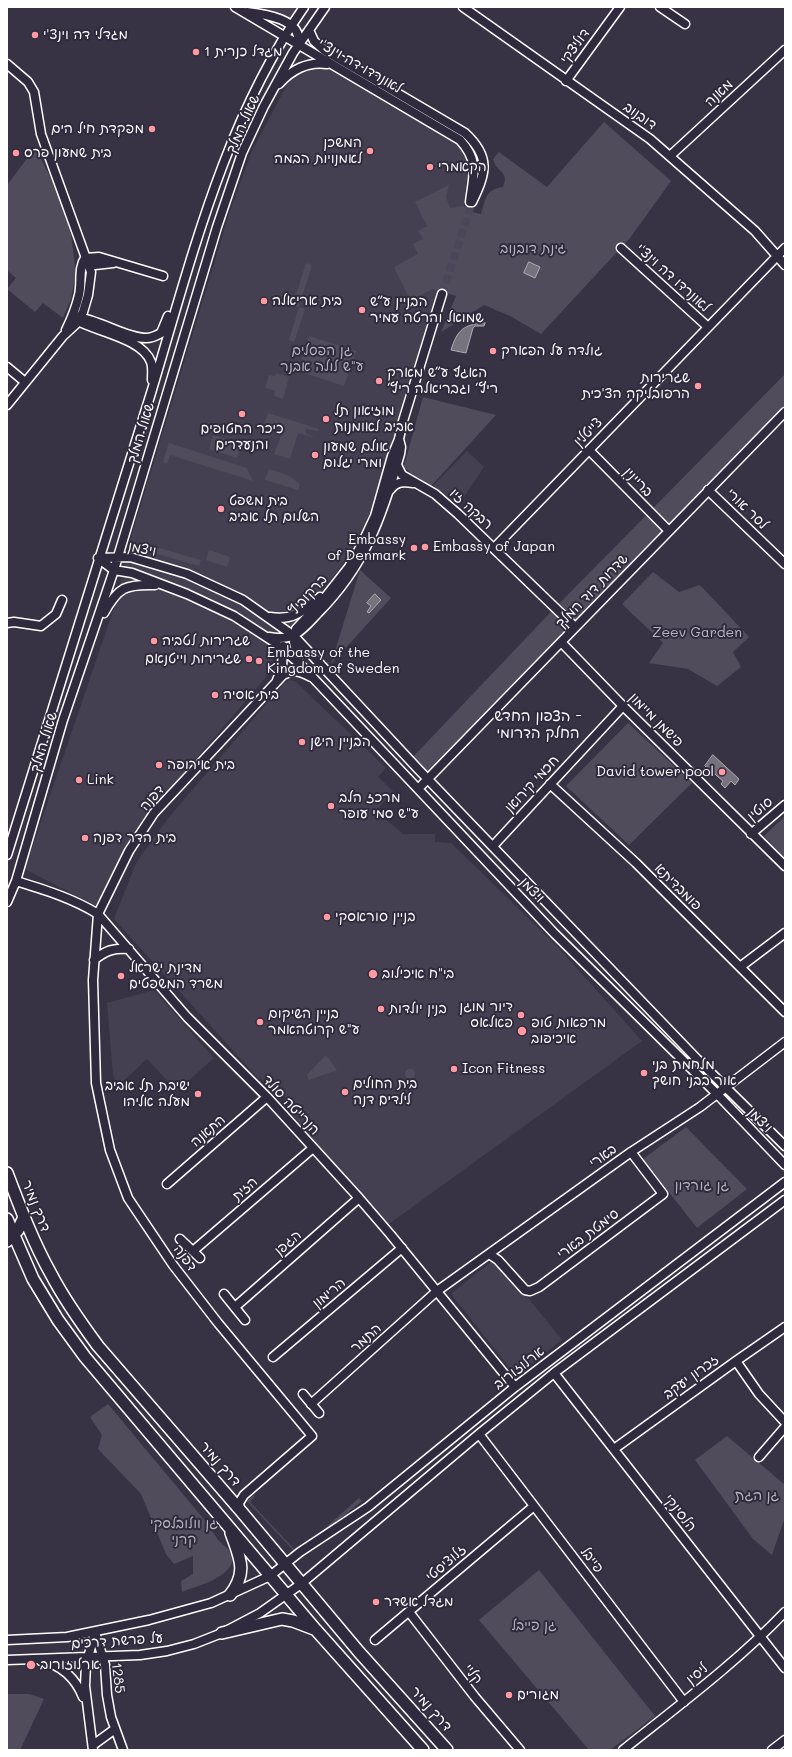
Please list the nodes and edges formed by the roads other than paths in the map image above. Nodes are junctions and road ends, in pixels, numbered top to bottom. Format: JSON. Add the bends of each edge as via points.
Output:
{"nodes":[{"id":1,"x":235,"y":7,"type":"edge"},
{"id":2,"x":304,"y":7,"type":"edge"},
{"id":3,"x":325,"y":7,"type":"edge"},
{"id":4,"x":463,"y":7,"type":"edge"},
{"id":5,"x":620,"y":7,"type":"edge"},
{"id":6,"x":660,"y":7,"type":"edge"},
{"id":7,"x":244,"y":12,"type":"junction"},
{"id":8,"x":685,"y":24,"type":"dead end"},
{"id":9,"x":291,"y":26,"type":"junction"},
{"id":10,"x":309,"y":30,"type":"junction"},
{"id":11,"x":283,"y":37,"type":"junction"},
{"id":12,"x":298,"y":45,"type":"junction"},
{"id":13,"x":785,"y":50,"type":"edge"},
{"id":14,"x":7,"y":64,"type":"edge"},
{"id":15,"x":330,"y":64,"type":"junction"},
{"id":16,"x":566,"y":81,"type":"junction"},
{"id":17,"x":264,"y":106,"type":"junction"},
{"id":18,"x":670,"y":156,"type":"junction"},
{"id":19,"x":621,"y":248,"type":"dead end"},
{"id":20,"x":785,"y":248,"type":"edge"},
{"id":21,"x":777,"y":256,"type":"junction"},
{"id":22,"x":85,"y":258,"type":"junction"},
{"id":23,"x":785,"y":265,"type":"edge"},
{"id":24,"x":163,"y":276,"type":"dead end"},
{"id":25,"x":182,"y":284,"type":"junction"},
{"id":26,"x":442,"y":294,"type":"tunnel mouth"},
{"id":27,"x":85,"y":307,"type":"junction"},
{"id":28,"x":77,"y":318,"type":"junction"},
{"id":29,"x":90,"y":323,"type":"junction"},
{"id":30,"x":708,"y":327,"type":"junction"},
{"id":31,"x":63,"y":336,"type":"junction"},
{"id":32,"x":7,"y":367,"type":"edge"},
{"id":33,"x":26,"y":382,"type":"junction"},
{"id":34,"x":151,"y":392,"type":"junction"},
{"id":35,"x":7,"y":405,"type":"edge"},
{"id":36,"x":785,"y":412,"type":"edge"},
{"id":37,"x":589,"y":450,"type":"junction"},
{"id":38,"x":393,"y":464,"type":"junction"},
{"id":39,"x":394,"y":474,"type":"junction"},
{"id":40,"x":400,"y":482,"type":"junction"},
{"id":41,"x":414,"y":483,"type":"junction"},
{"id":42,"x":708,"y":490,"type":"junction"},
{"id":43,"x":389,"y":491,"type":"junction"},
{"id":44,"x":669,"y":531,"type":"junction"},
{"id":45,"x":494,"y":548,"type":"junction"},
{"id":46,"x":98,"y":558,"type":"junction"},
{"id":47,"x":117,"y":558,"type":"junction"},
{"id":48,"x":785,"y":564,"type":"edge"},
{"id":49,"x":347,"y":569,"type":"junction"},
{"id":50,"x":114,"y":570,"type":"junction"},
{"id":51,"x":162,"y":585,"type":"junction"},
{"id":52,"x":62,"y":600,"type":"dead end"},
{"id":53,"x":271,"y":619,"type":"junction"},
{"id":54,"x":7,"y":624,"type":"edge"},
{"id":55,"x":575,"y":627,"type":"junction"},
{"id":56,"x":261,"y":633,"type":"junction"},
{"id":57,"x":294,"y":636,"type":"junction"},
{"id":58,"x":92,"y":637,"type":"junction"},
{"id":59,"x":282,"y":638,"type":"junction"},
{"id":60,"x":561,"y":642,"type":"junction"},
{"id":61,"x":284,"y":650,"type":"junction"},
{"id":62,"x":300,"y":664,"type":"junction"},
{"id":63,"x":311,"y":677,"type":"junction"},
{"id":64,"x":277,"y":681,"type":"junction"},
{"id":65,"x":623,"y":706,"type":"junction"},
{"id":66,"x":427,"y":779,"type":"junction"},
{"id":67,"x":550,"y":784,"type":"junction"},
{"id":68,"x":418,"y":788,"type":"junction"},
{"id":69,"x":785,"y":805,"type":"edge"},
{"id":70,"x":751,"y":834,"type":"junction"},
{"id":71,"x":493,"y":846,"type":"junction"},
{"id":72,"x":7,"y":855,"type":"edge"},
{"id":73,"x":785,"y":866,"type":"edge"},
{"id":74,"x":16,"y":881,"type":"junction"},
{"id":75,"x":7,"y":902,"type":"edge"},
{"id":76,"x":98,"y":914,"type":"junction"},
{"id":77,"x":785,"y":933,"type":"edge"},
{"id":78,"x":129,"y":949,"type":"junction"},
{"id":79,"x":94,"y":960,"type":"junction"},
{"id":80,"x":740,"y":967,"type":"junction"},
{"id":81,"x":785,"y":1012,"type":"edge"},
{"id":82,"x":785,"y":1042,"type":"edge"},
{"id":83,"x":727,"y":1087,"type":"junction"},
{"id":84,"x":717,"y":1094,"type":"junction"},
{"id":85,"x":267,"y":1097,"type":"junction"},
{"id":86,"x":785,"y":1146,"type":"edge"},
{"id":87,"x":313,"y":1148,"type":"junction"},
{"id":88,"x":631,"y":1152,"type":"junction"},
{"id":89,"x":785,"y":1164,"type":"edge"},
{"id":90,"x":7,"y":1173,"type":"edge"},
{"id":91,"x":785,"y":1182,"type":"edge"},
{"id":92,"x":167,"y":1184,"type":"dead end"},
{"id":93,"x":359,"y":1198,"type":"junction"},
{"id":94,"x":785,"y":1200,"type":"edge"},
{"id":95,"x":24,"y":1217,"type":"junction"},
{"id":96,"x":7,"y":1219,"type":"edge"},
{"id":97,"x":10,"y":1238,"type":"edge"},
{"id":98,"x":180,"y":1239,"type":"dead end"},
{"id":99,"x":402,"y":1248,"type":"junction"},
{"id":100,"x":193,"y":1251,"type":"junction"},
{"id":101,"x":489,"y":1254,"type":"junction"},
{"id":102,"x":200,"y":1258,"type":"dead end"},
{"id":103,"x":437,"y":1291,"type":"junction"},
{"id":104,"x":224,"y":1294,"type":"dead end"},
{"id":105,"x":235,"y":1308,"type":"junction"},
{"id":106,"x":245,"y":1320,"type":"dead end"},
{"id":107,"x":785,"y":1328,"type":"edge"},
{"id":108,"x":272,"y":1357,"type":"dead end"},
{"id":109,"x":736,"y":1361,"type":"junction"},
{"id":110,"x":554,"y":1374,"type":"junction"},
{"id":111,"x":515,"y":1387,"type":"junction"},
{"id":112,"x":304,"y":1394,"type":"dead end"},
{"id":113,"x":312,"y":1404,"type":"junction"},
{"id":114,"x":319,"y":1413,"type":"dead end"},
{"id":115,"x":785,"y":1422,"type":"edge"},
{"id":116,"x":785,"y":1427,"type":"edge"},
{"id":117,"x":479,"y":1434,"type":"junction"},
{"id":118,"x":614,"y":1449,"type":"junction"},
{"id":119,"x":759,"y":1457,"type":"dead end"},
{"id":120,"x":534,"y":1506,"type":"junction"},
{"id":121,"x":240,"y":1510,"type":"junction"},
{"id":122,"x":228,"y":1526,"type":"junction"},
{"id":123,"x":285,"y":1564,"type":"junction"},
{"id":124,"x":270,"y":1576,"type":"junction"},
{"id":125,"x":301,"y":1584,"type":"junction"},
{"id":126,"x":230,"y":1595,"type":"junction"},
{"id":127,"x":286,"y":1595,"type":"junction"},
{"id":128,"x":409,"y":1612,"type":"junction"},
{"id":129,"x":785,"y":1612,"type":"edge"},
{"id":130,"x":316,"y":1630,"type":"junction"},
{"id":131,"x":95,"y":1632,"type":"junction"},
{"id":132,"x":222,"y":1633,"type":"junction"},
{"id":133,"x":761,"y":1637,"type":"junction"},
{"id":134,"x":7,"y":1640,"type":"edge"},
{"id":135,"x":375,"y":1640,"type":"dead end"},
{"id":136,"x":102,"y":1656,"type":"junction"},
{"id":137,"x":88,"y":1657,"type":"junction"},
{"id":138,"x":25,"y":1659,"type":"junction"},
{"id":139,"x":7,"y":1660,"type":"edge"},
{"id":140,"x":785,"y":1668,"type":"edge"},
{"id":141,"x":684,"y":1702,"type":"junction"},
{"id":142,"x":86,"y":1707,"type":"junction"},
{"id":143,"x":115,"y":1729,"type":"junction"},
{"id":144,"x":785,"y":1740,"type":"edge"},
{"id":145,"x":93,"y":1747,"type":"edge"},
{"id":146,"x":122,"y":1750,"type":"edge"},
{"id":147,"x":423,"y":1750,"type":"edge"},
{"id":148,"x":447,"y":1750,"type":"edge"},
{"id":149,"x":520,"y":1750,"type":"edge"},
{"id":150,"x":622,"y":1750,"type":"edge"},
{"id":151,"x":772,"y":1750,"type":"edge"}],
"edges":[{"from":1,"to":7,"type":"street","name":"לאונרדו דה וינצ'י"},
{"from":2,"to":9,"type":"street","name":"שאול המלך"},
{"from":3,"to":10,"type":"street","name":"שאול המלך"},
{"from":4,"to":16,"type":"street","name":"דובנוב"},
{"from":5,"to":16,"type":"street","name":"דוליצקי"},
{"from":6,"to":8,"type":"street"},
{"from":7,"to":9,"type":"street","via":[[272,16]]},
{"from":7,"to":11,"type":"street","name":"לאונרדו דה וינצ'י"},
{"from":9,"to":11,"type":"street","name":"שאול המלך"},
{"from":9,"to":12,"type":"street","via":[[297,33]]},
{"from":10,"to":12,"type":"street","name":"שאול המלך"},
{"from":10,"to":15,"type":"street","name":"לאונרדו דה וינצ'י","via":[[314,42],[324,50],[465,133],[476,146],[485,169],[481,185],[471,202],[475,169],[469,152],[460,140]]},
{"from":11,"to":12,"type":"street","name":"לאונרדו דה וינצ'י"},
{"from":11,"to":25,"type":"street","name":"שאול המלך","via":[[224,161]]},
{"from":12,"to":15,"type":"street","name":"לאונרדו דה וינצ'י"},
{"from":12,"to":17,"type":"street","name":"שאול המלך"},
{"from":13,"to":18,"type":"street","name":"מאנה"},
{"from":14,"to":22,"type":"street","via":[[28,82],[34,92],[41,134]]},
{"from":15,"to":17,"type":"street","via":[[313,63],[290,73]]},
{"from":16,"to":18,"type":"street","name":"דובנוב","via":[[650,139]]},
{"from":17,"to":47,"type":"street","name":"שאול המלך","via":[[242,153]]},
{"from":18,"to":21,"type":"street","name":"דובנוב","via":[[755,231]]},
{"from":19,"to":30,"type":"street","name":"לאונרדו דה וינצ'י"},
{"from":20,"to":21,"type":"street","name":"צייטלין"},
{"from":21,"to":23,"type":"street","name":"דובנוב"},
{"from":21,"to":30,"type":"street","name":"צייטלין"},
{"from":22,"to":24,"type":"street","via":[[94,265],[118,262]]},
{"from":22,"to":27,"type":"street","via":[[91,272]]},
{"from":22,"to":28,"type":"street","via":[[82,263]]},
{"from":25,"to":29,"type":"street","via":[[161,333],[155,336],[137,337]]},
{"from":25,"to":34,"type":"street","name":"שאול המלך"},
{"from":26,"to":38,"type":"street","name":"ברקוביץ"},
{"from":27,"to":28,"type":"street"},
{"from":27,"to":29,"type":"street"},
{"from":28,"to":29,"type":"street"},
{"from":28,"to":31,"type":"street"},
{"from":29,"to":31,"type":"street"},
{"from":29,"to":34,"type":"street","via":[[135,344],[144,352],[152,363]]},
{"from":30,"to":37,"type":"street","name":"צייטלין"},
{"from":31,"to":33,"type":"street"},
{"from":32,"to":33,"type":"street"},
{"from":33,"to":35,"type":"street"},
{"from":34,"to":46,"type":"street","name":"שאול המלך"},
{"from":36,"to":42,"type":"street","name":"שדרות דוד המלך"},
{"from":37,"to":44,"type":"street","name":"בריינין"},
{"from":37,"to":45,"type":"street","name":"צייטלין"},
{"from":38,"to":39,"type":"street"},
{"from":38,"to":41,"type":"street","name":"רבקה זיו"},
{"from":38,"to":49,"type":"street","name":"ברקוביץ","via":[[375,516]]},
{"from":39,"to":40,"type":"street"},
{"from":39,"to":43,"type":"street","name":"ברקוביץ"},
{"from":40,"to":41,"type":"street","name":"רבקה זיו"},
{"from":40,"to":43,"type":"street","via":[[393,485]]},
{"from":41,"to":45,"type":"street","name":"רבקה זיו","via":[[435,494]]},
{"from":42,"to":44,"type":"street","name":"שדרות דוד המלך"},
{"from":42,"to":48,"type":"street","name":"לסר אורי"},
{"from":43,"to":57,"type":"street","name":"ברקוביץ","via":[[367,548],[354,570],[328,603]]},
{"from":44,"to":55,"type":"street","name":"שדרות דוד המלך"},
{"from":45,"to":55,"type":"street","name":"רבקה זיו"},
{"from":46,"to":47,"type":"street","name":"ויצמן"},
{"from":46,"to":50,"type":"street","name":"ויצמן"},
{"from":46,"to":72,"type":"street","name":"שאול המלך"},
{"from":47,"to":50,"type":"street","name":"שאול המלך"},
{"from":47,"to":53,"type":"street","name":"ויצמן","via":[[130,557],[187,574],[232,594]]},
{"from":49,"to":53,"type":"street","via":[[295,616]]},
{"from":49,"to":57,"type":"street","name":"ברקוביץ","via":[[323,600],[298,626]]},
{"from":50,"to":51,"type":"street","name":"ויצמן","via":[[132,573]]},
{"from":50,"to":58,"type":"street","name":"שאול המלך"},
{"from":51,"to":56,"type":"street","name":"ויצמן","via":[[234,616]]},
{"from":51,"to":58,"type":"street","via":[[130,585],[117,594],[111,599]]},
{"from":52,"to":54,"type":"street","via":[[56,614],[41,626],[14,622]]},
{"from":53,"to":57,"type":"street","name":"ויצמן"},
{"from":53,"to":59,"type":"street","name":"דפנה"},
{"from":55,"to":60,"type":"street","name":"שדרות דוד המלך"},
{"from":56,"to":59,"type":"street","name":"ויצמן"},
{"from":56,"to":61,"type":"street","name":"ויצמן"},
{"from":57,"to":59,"type":"street","name":"ויצמן"},
{"from":57,"to":62,"type":"street","name":"ברקוביץ"},
{"from":57,"to":66,"type":"street","name":"ויצמן"},
{"from":58,"to":74,"type":"street","name":"שאול המלך","via":[[63,720]]},
{"from":59,"to":61,"type":"street","name":"דפנה"},
{"from":60,"to":65,"type":"street","name":"פישמן מיימון"},
{"from":60,"to":66,"type":"street","name":"שדרות דוד המלך"},
{"from":61,"to":62,"type":"street","name":"ויצמן"},
{"from":61,"to":64,"type":"street","name":"דפנה","via":[[282,668]]},
{"from":62,"to":63,"type":"street","name":"ויצמן"},
{"from":63,"to":64,"type":"street","name":"דפנה","via":[[296,670],[290,671]]},
{"from":63,"to":68,"type":"street","name":"ויצמן"},
{"from":64,"to":76,"type":"street","name":"דפנה","via":[[154,813],[129,852]]},
{"from":65,"to":67,"type":"street","name":"חכמי קירואן"},
{"from":65,"to":70,"type":"street","name":"פישמן מיימון"},
{"from":66,"to":68,"type":"street","name":"שדרות דוד המלך"},
{"from":66,"to":71,"type":"street","name":"ויצמן"},
{"from":67,"to":71,"type":"street","name":"חכמי קירואן"},
{"from":67,"to":80,"type":"street","name":"פומבדיתא","via":[[636,863]]},
{"from":68,"to":84,"type":"street","name":"ויצמן","via":[[554,933]]},
{"from":69,"to":70,"type":"street","name":"סוטין"},
{"from":70,"to":73,"type":"street","name":"פישמן מיימון"},
{"from":71,"to":83,"type":"street","name":"ויצמן","via":[[697,1059]]},
{"from":74,"to":75,"type":"street"},
{"from":74,"to":76,"type":"street","name":"הנרייטה סולד","via":[[58,894]]},
{"from":76,"to":78,"type":"street","name":"הנרייטה סולד"},
{"from":76,"to":79,"type":"street","name":"דפנה"},
{"from":77,"to":80,"type":"street"},
{"from":78,"to":79,"type":"street","via":[[109,950]]},
{"from":78,"to":85,"type":"street","name":"הנרייטה סולד","via":[[187,1016]]},
{"from":79,"to":121,"type":"street","name":"דפנה","via":[[96,1088],[110,1150],[128,1198],[173,1265],[312,1436],[244,1495],[239,1504]]},
{"from":80,"to":81,"type":"street","name":"פומבדיתא"},
{"from":82,"to":83,"type":"street","name":"בארי"},
{"from":83,"to":84,"type":"street","name":"בארי"},
{"from":83,"to":86,"type":"street","name":"ויצמן"},
{"from":84,"to":88,"type":"street","name":"בארי"},
{"from":84,"to":89,"type":"street","name":"ויצמן"},
{"from":85,"to":87,"type":"street","name":"הנרייטה סולד"},
{"from":85,"to":92,"type":"street","name":"התאנה"},
{"from":87,"to":93,"type":"street","name":"הנרייטה סולד"},
{"from":87,"to":100,"type":"street","name":"הזית"},
{"from":88,"to":101,"type":"street","name":"בארי"},
{"from":88,"to":101,"type":"street","name":"סימטת בארי","via":[[663,1194],[539,1287],[530,1291],[525,1290],[498,1260]]},
{"from":90,"to":95,"type":"main road","name":"דרך נמיר"},
{"from":91,"to":111,"type":"street","name":"ארלוזורוב"},
{"from":93,"to":99,"type":"street","name":"הנרייטה סולד"},
{"from":93,"to":105,"type":"street","name":"הגפן"},
{"from":94,"to":110,"type":"street","name":"ארלוזורוב"},
{"from":95,"to":97,"type":"main road"},
{"from":95,"to":121,"type":"main road","name":"דרך נמיר","via":[[60,1290],[98,1346]]},
{"from":96,"to":97,"type":"main road"},
{"from":97,"to":122,"type":"main road","via":[[58,1320],[84,1357]]},
{"from":98,"to":100,"type":"street"},
{"from":99,"to":103,"type":"street","name":"הנרייטה סולד"},
{"from":99,"to":108,"type":"street","name":"הרימון"},
{"from":100,"to":102,"type":"street"},
{"from":101,"to":103,"type":"street","name":"בארי"},
{"from":103,"to":111,"type":"street","name":"הנרייטה סולד"},
{"from":103,"to":113,"type":"street","name":"התמר"},
{"from":104,"to":105,"type":"street"},
{"from":105,"to":106,"type":"street"},
{"from":107,"to":109,"type":"street","name":"זכרון יעקב"},
{"from":109,"to":115,"type":"street","via":[[759,1394]]},
{"from":109,"to":118,"type":"street","name":"זכרון יעקב"},
{"from":110,"to":117,"type":"street","name":"ארלוזורוב"},
{"from":110,"to":118,"type":"street","name":"הלסינקי"},
{"from":111,"to":123,"type":"street","name":"ארלוזורוב","via":[[368,1507]]},
{"from":112,"to":113,"type":"street"},
{"from":113,"to":114,"type":"street"},
{"from":116,"to":119,"type":"street"},
{"from":117,"to":120,"type":"street","name":"פייבל"},
{"from":117,"to":125,"type":"street","name":"ארלוזורוב"},
{"from":118,"to":133,"type":"street","name":"הלסינקי"},
{"from":120,"to":128,"type":"street","name":"זלוציסטי"},
{"from":120,"to":141,"type":"street","name":"פייבל"},
{"from":121,"to":123,"type":"main road","name":"דרך נמיר"},
{"from":122,"to":124,"type":"main road"},
{"from":122,"to":126,"type":"main road","via":[[241,1566],[238,1582]]},
{"from":123,"to":124,"type":"street","name":"ארלוזורוב"},
{"from":123,"to":125,"type":"main road","name":"דרך נמיר"},
{"from":124,"to":126,"type":"street","name":"על פרשת דרכים"},
{"from":124,"to":127,"type":"main road"},
{"from":125,"to":127,"type":"street","name":"ארלוזורוב"},
{"from":125,"to":148,"type":"main road","name":"דרך נמיר"},
{"from":126,"to":131,"type":"street","name":"על פרשת דרכים","via":[[168,1615]]},
{"from":127,"to":130,"type":"main road"},
{"from":127,"to":132,"type":"street","name":"על פרשת דרכים","via":[[260,1613]]},
{"from":128,"to":135,"type":"street","name":"זלוציסטי"},
{"from":128,"to":149,"type":"street","name":"קליי"},
{"from":129,"to":133,"type":"street","name":"ליסין"},
{"from":130,"to":132,"type":"main road","via":[[282,1619]]},
{"from":130,"to":147,"type":"main road"},
{"from":131,"to":134,"type":"street","name":"על פרשת דרכים","via":[[67,1637]]},
{"from":131,"to":136,"type":"street","name":"1285"},
{"from":131,"to":137,"type":"street"},
{"from":132,"to":136,"type":"street","name":"על פרשת דרכים","via":[[167,1651]]},
{"from":133,"to":140,"type":"street","name":"הלסינקי"},
{"from":133,"to":141,"type":"street","name":"ליסין"},
{"from":136,"to":137,"type":"street","name":"על פרשת דרכים"},
{"from":136,"to":143,"type":"street","name":"1285","via":[[109,1708]]},
{"from":137,"to":138,"type":"street","name":"על פרשת דרכים"},
{"from":137,"to":142,"type":"street"},
{"from":138,"to":139,"type":"street","name":"על פרשת דרכים"},
{"from":138,"to":142,"type":"street","via":[[48,1662],[72,1677],[80,1688]]},
{"from":141,"to":150,"type":"street","name":"ליסין"},
{"from":142,"to":145,"type":"street"},
{"from":143,"to":145,"type":"street"},
{"from":143,"to":146,"type":"street","name":"1285"},
{"from":144,"to":151,"type":"street"}]}
